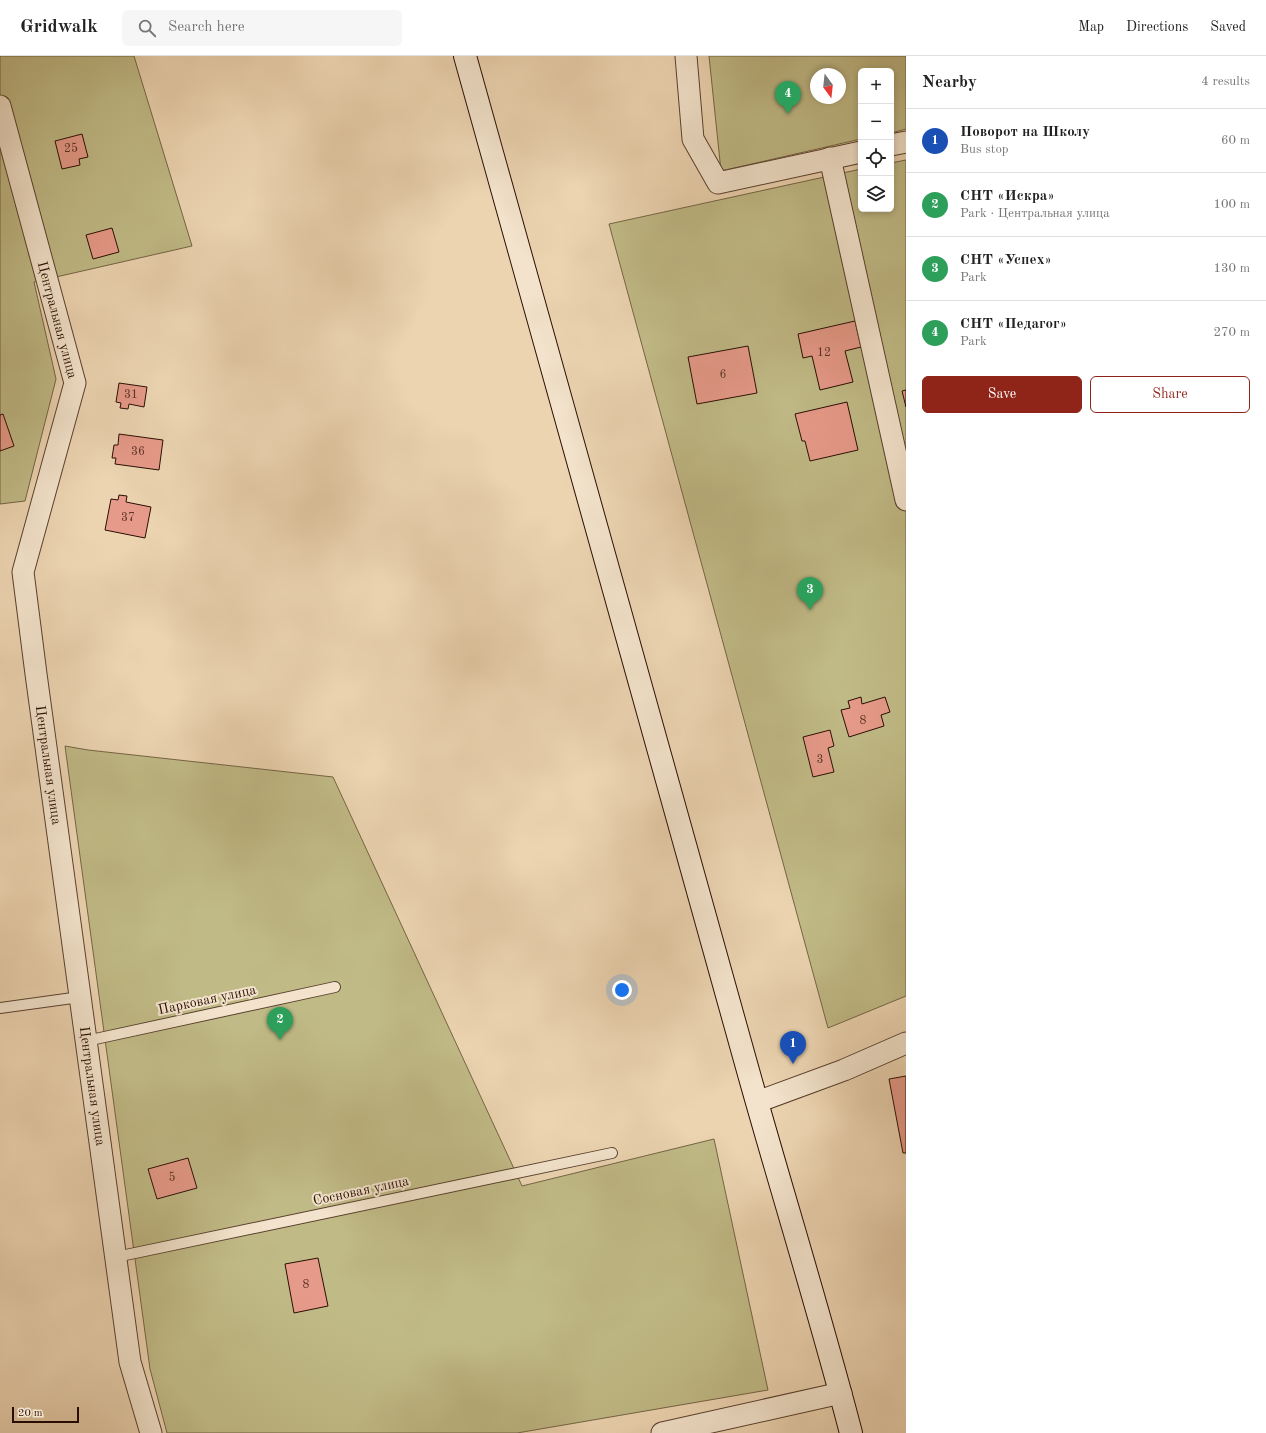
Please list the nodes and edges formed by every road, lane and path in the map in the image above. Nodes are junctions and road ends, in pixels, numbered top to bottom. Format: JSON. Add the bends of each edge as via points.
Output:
{"nodes":[{"id":1,"x":465,"y":56,"type":"edge"},
{"id":2,"x":686,"y":56,"type":"edge"},
{"id":3,"x":0,"y":106,"type":"edge"},
{"id":4,"x":906,"y":142,"type":"edge"},
{"id":5,"x":894,"y":144,"type":"edge"},
{"id":6,"x":858,"y":153,"type":"edge"},
{"id":7,"x":830,"y":158,"type":"junction"},
{"id":8,"x":906,"y":500,"type":"edge"},
{"id":9,"x":335,"y":987,"type":"dead end"},
{"id":10,"x":80,"y":997,"type":"junction"},
{"id":11,"x":0,"y":1008,"type":"edge"},
{"id":12,"x":86,"y":1041,"type":"junction"},
{"id":13,"x":906,"y":1043,"type":"edge"},
{"id":14,"x":757,"y":1102,"type":"junction"},
{"id":15,"x":612,"y":1153,"type":"dead end"},
{"id":16,"x":116,"y":1257,"type":"junction"},
{"id":17,"x":841,"y":1393,"type":"junction"},
{"id":18,"x":151,"y":1433,"type":"edge"},
{"id":19,"x":662,"y":1433,"type":"edge"},
{"id":20,"x":851,"y":1433,"type":"edge"}],
"edges":[{"from":1,"to":14,"type":"main road","via":[[582,467]]},
{"from":2,"to":7,"type":"street","via":[[693,139],[718,183]]},
{"from":3,"to":10,"type":"street","name":"Центральная улица","via":[[75,383],[23,572]]},
{"from":4,"to":5,"type":"street"},
{"from":6,"to":7,"type":"street"},
{"from":7,"to":8,"type":"street"},
{"from":9,"to":12,"type":"lane","name":"Парковая улица"},
{"from":10,"to":11,"type":"lane"},
{"from":10,"to":12,"type":"street","name":"Центральная улица"},
{"from":12,"to":16,"type":"street","name":"Центральная улица"},
{"from":13,"to":14,"type":"street","via":[[844,1070]]},
{"from":14,"to":17,"type":"main road"},
{"from":15,"to":16,"type":"lane","name":"Сосновая улица"},
{"from":16,"to":18,"type":"street","name":"Центральная улица","via":[[130,1362]]},
{"from":17,"to":19,"type":"street"},
{"from":17,"to":20,"type":"main road"}]}
